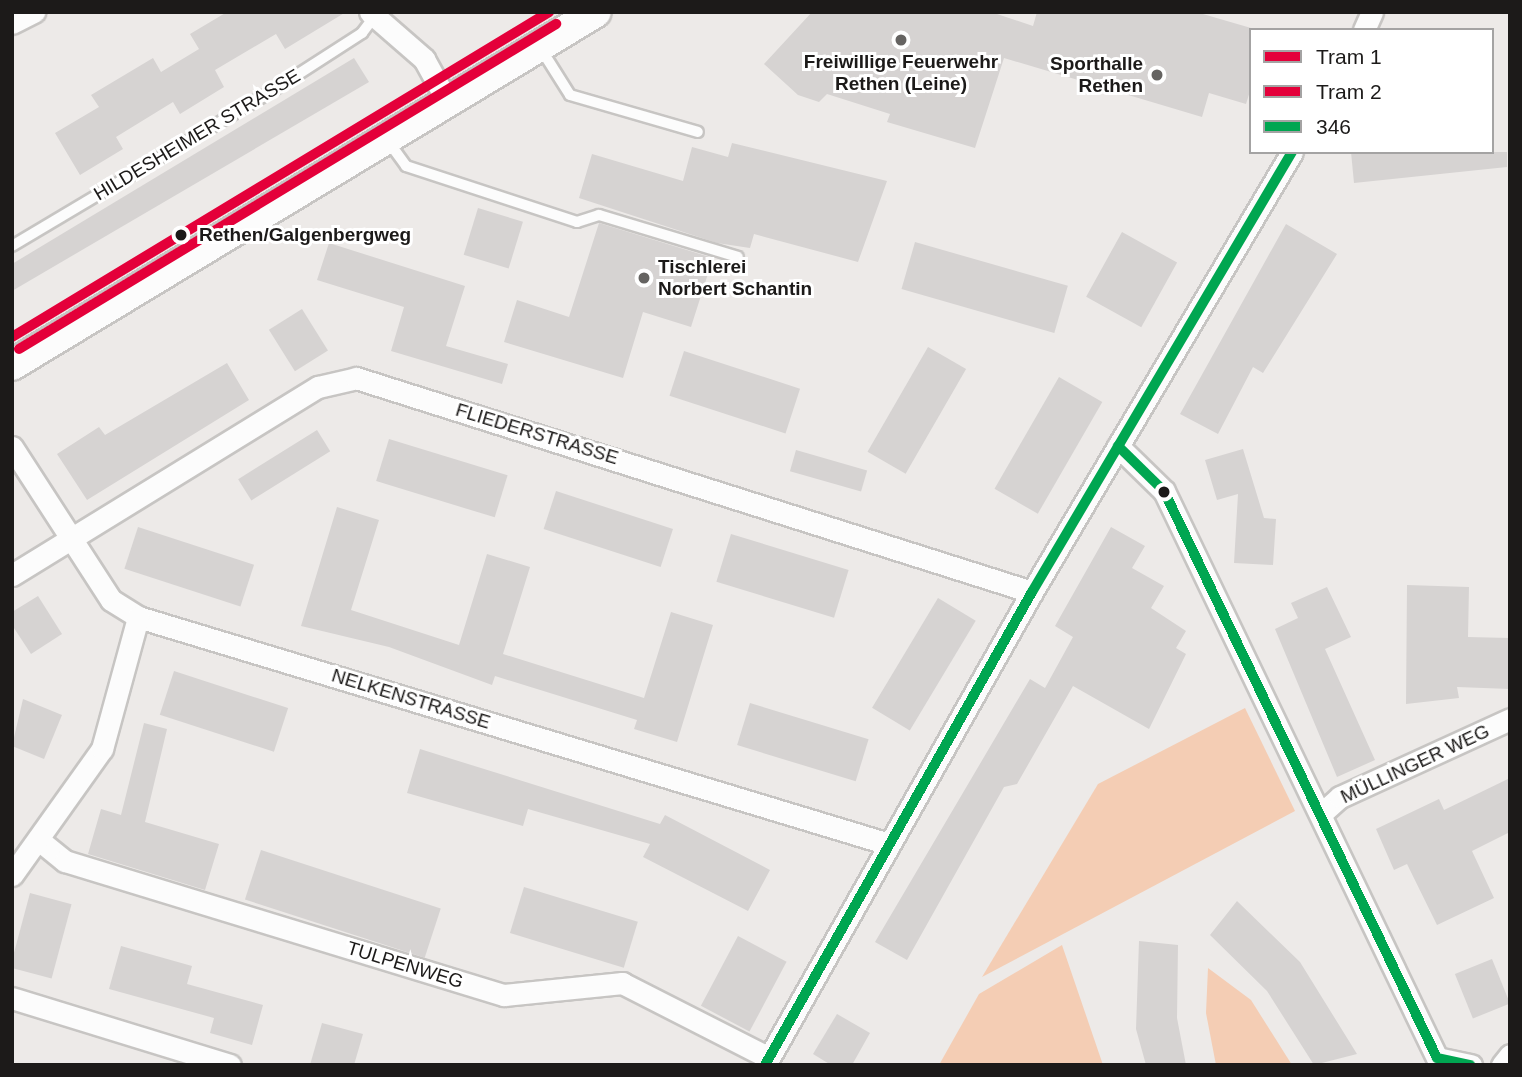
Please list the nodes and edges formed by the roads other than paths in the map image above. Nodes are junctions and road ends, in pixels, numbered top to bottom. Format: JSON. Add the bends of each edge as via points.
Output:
{"nodes":[{"id":1,"x":34,"y":12,"type":"edge"},
{"id":2,"x":596,"y":12,"type":"edge"},
{"id":3,"x":1373,"y":12,"type":"edge"},
{"id":4,"x":373,"y":14,"type":"edge"},
{"id":5,"x":12,"y":23,"type":"edge"},
{"id":6,"x":1365,"y":28,"type":"edge"},
{"id":7,"x":540,"y":47,"type":"junction"},
{"id":8,"x":446,"y":99,"type":"junction"},
{"id":9,"x":698,"y":132,"type":"dead end"},
{"id":10,"x":384,"y":137,"type":"junction"},
{"id":11,"x":1291,"y":154,"type":"edge"},
{"id":12,"x":12,"y":246,"type":"edge"},
{"id":13,"x":738,"y":257,"type":"dead end"},
{"id":14,"x":12,"y":365,"type":"edge"},
{"id":15,"x":1118,"y":446,"type":"junction"},
{"id":16,"x":12,"y":447,"type":"edge"},
{"id":17,"x":70,"y":539,"type":"junction"},
{"id":18,"x":12,"y":575,"type":"edge"},
{"id":19,"x":1032,"y":592,"type":"junction"},
{"id":20,"x":138,"y":617,"type":"junction"},
{"id":21,"x":1510,"y":719,"type":"edge"},
{"id":22,"x":1322,"y":813,"type":"junction"},
{"id":23,"x":40,"y":841,"type":"junction"},
{"id":24,"x":889,"y":844,"type":"junction"},
{"id":25,"x":12,"y":875,"type":"edge"},
{"id":26,"x":12,"y":998,"type":"edge"},
{"id":27,"x":1510,"y":1055,"type":"edge"},
{"id":28,"x":767,"y":1062,"type":"edge"},
{"id":29,"x":230,"y":1065,"type":"edge"},
{"id":30,"x":1471,"y":1065,"type":"edge"},
{"id":31,"x":1502,"y":1065,"type":"edge"}],
"edges":[{"from":1,"to":5,"type":"street"},
{"from":2,"to":7,"type":"street"},
{"from":3,"to":6,"type":"street"},
{"from":4,"to":8,"type":"street","via":[[424,59]]},
{"from":4,"to":12,"type":"lane","name":"HILDESHEIMER STRASSE","via":[[362,33],[269,93]]},
{"from":7,"to":8,"type":"street"},
{"from":7,"to":9,"type":"lane","via":[[570,95]]},
{"from":8,"to":10,"type":"street"},
{"from":10,"to":13,"type":"lane","via":[[406,166],[578,222],[599,215]]},
{"from":10,"to":14,"type":"street"},
{"from":11,"to":15,"type":"street"},
{"from":15,"to":19,"type":"street"},
{"from":15,"to":22,"type":"street","via":[[1164,491]]},
{"from":16,"to":17,"type":"street","name":"NELKENSTRASSE"},
{"from":17,"to":18,"type":"street","name":"FLIEDERSTRASSE"},
{"from":17,"to":19,"type":"street","name":"FLIEDERSTRASSE","via":[[318,387],[356,378]]},
{"from":17,"to":20,"type":"street","name":"NELKENSTRASSE","via":[[111,600]]},
{"from":19,"to":24,"type":"street"},
{"from":20,"to":23,"type":"street","via":[[102,749]]},
{"from":20,"to":24,"type":"street","name":"NELKENSTRASSE"},
{"from":21,"to":22,"type":"street","name":"MÜLLINGER WEG","via":[[1340,797]]},
{"from":22,"to":30,"type":"street","via":[[1437,1058]]},
{"from":23,"to":25,"type":"street"},
{"from":23,"to":28,"type":"street","name":"TULPENWEG","via":[[65,861],[504,995],[622,984]]},
{"from":24,"to":28,"type":"street"},
{"from":26,"to":29,"type":"street"},
{"from":27,"to":31,"type":"street"}]}
